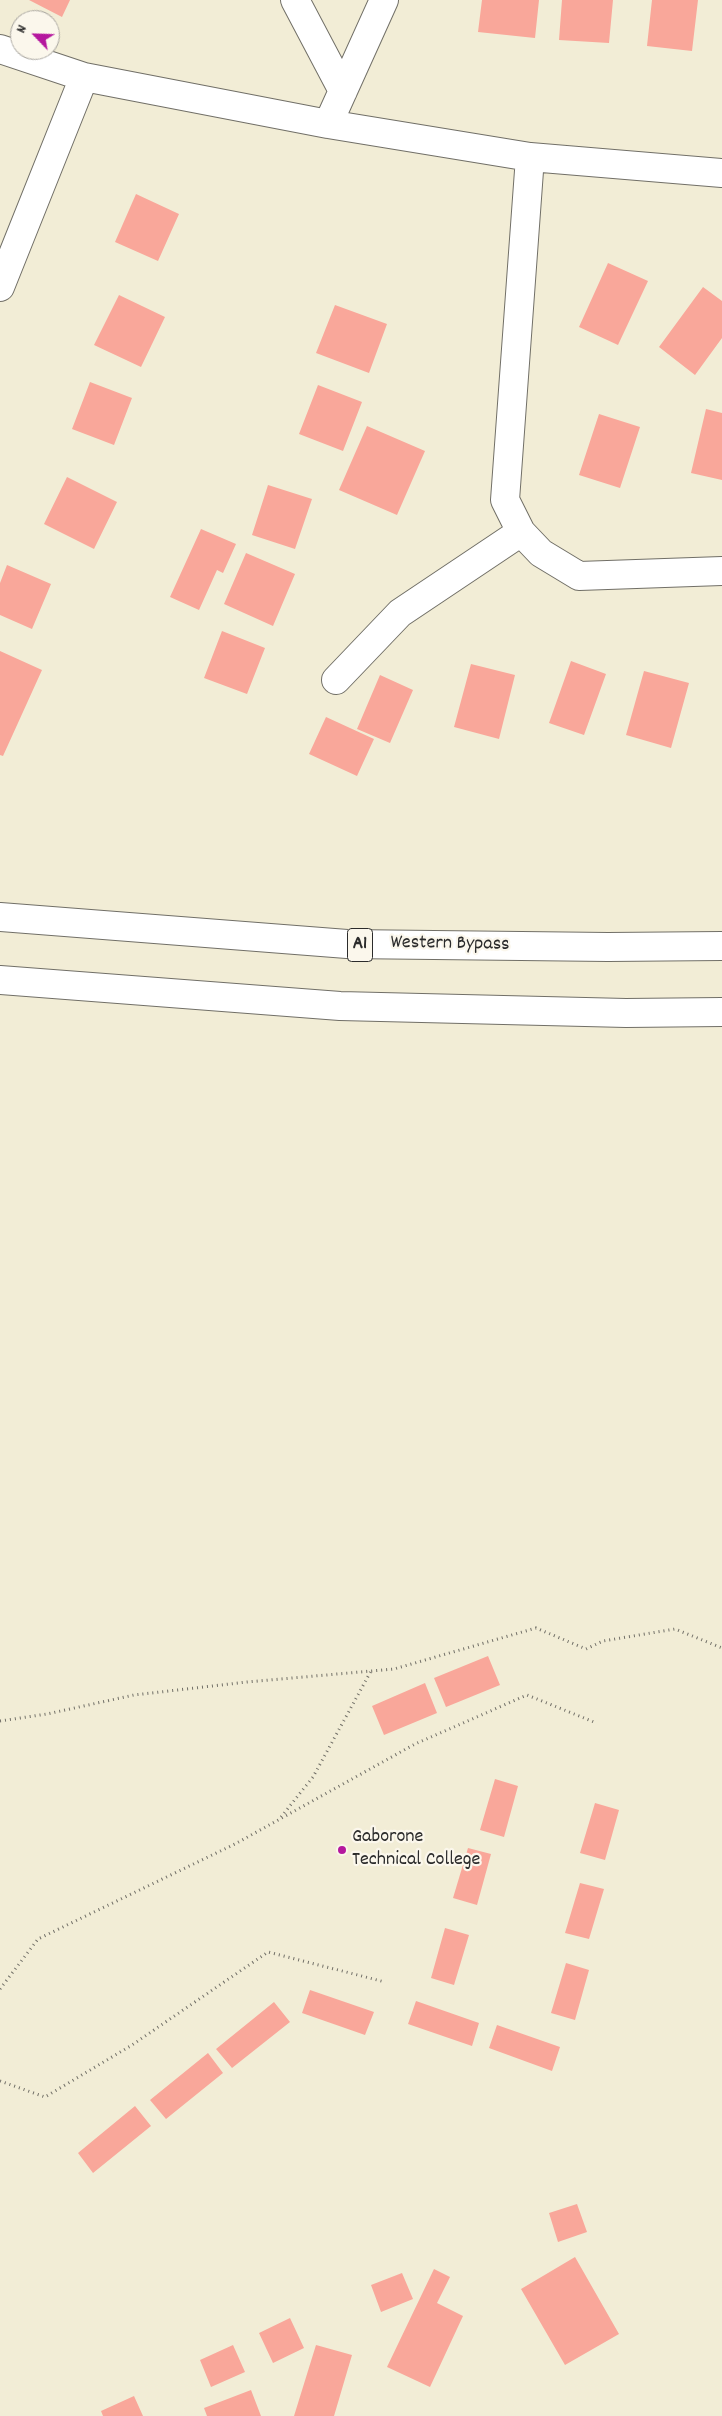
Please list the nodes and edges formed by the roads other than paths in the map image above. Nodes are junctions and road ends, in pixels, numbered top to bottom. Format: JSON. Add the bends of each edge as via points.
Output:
{"nodes":[{"id":1,"x":295,"y":0,"type":"edge"},
{"id":2,"x":384,"y":0,"type":"edge"},
{"id":3,"x":0,"y":49,"type":"edge"},
{"id":4,"x":84,"y":77,"type":"junction"},
{"id":5,"x":343,"y":91,"type":"junction"},
{"id":6,"x":328,"y":124,"type":"junction"},
{"id":7,"x":530,"y":157,"type":"junction"},
{"id":8,"x":722,"y":173,"type":"edge"},
{"id":9,"x":0,"y":287,"type":"edge"},
{"id":10,"x":521,"y":532,"type":"junction"},
{"id":11,"x":722,"y":571,"type":"edge"},
{"id":12,"x":336,"y":680,"type":"dead end"},
{"id":13,"x":0,"y":917,"type":"edge"},
{"id":14,"x":722,"y":946,"type":"edge"},
{"id":15,"x":0,"y":980,"type":"edge"},
{"id":16,"x":722,"y":1012,"type":"edge"}],
"edges":[{"from":1,"to":5,"type":"main road"},
{"from":2,"to":5,"type":"main road"},
{"from":3,"to":4,"type":"main road"},
{"from":4,"to":6,"type":"main road"},
{"from":4,"to":9,"type":"main road"},
{"from":5,"to":6,"type":"main road"},
{"from":6,"to":7,"type":"main road"},
{"from":7,"to":8,"type":"main road"},
{"from":7,"to":10,"type":"main road","via":[[505,500]]},
{"from":10,"to":11,"type":"main road","via":[[541,553],[579,576]]},
{"from":10,"to":12,"type":"main road","via":[[400,613]]},
{"from":13,"to":14,"type":"main road","name":"Western Bypass","number":"A1","via":[[347,944]]},
{"from":15,"to":16,"type":"main road","via":[[340,1006],[626,1013]]}]}
